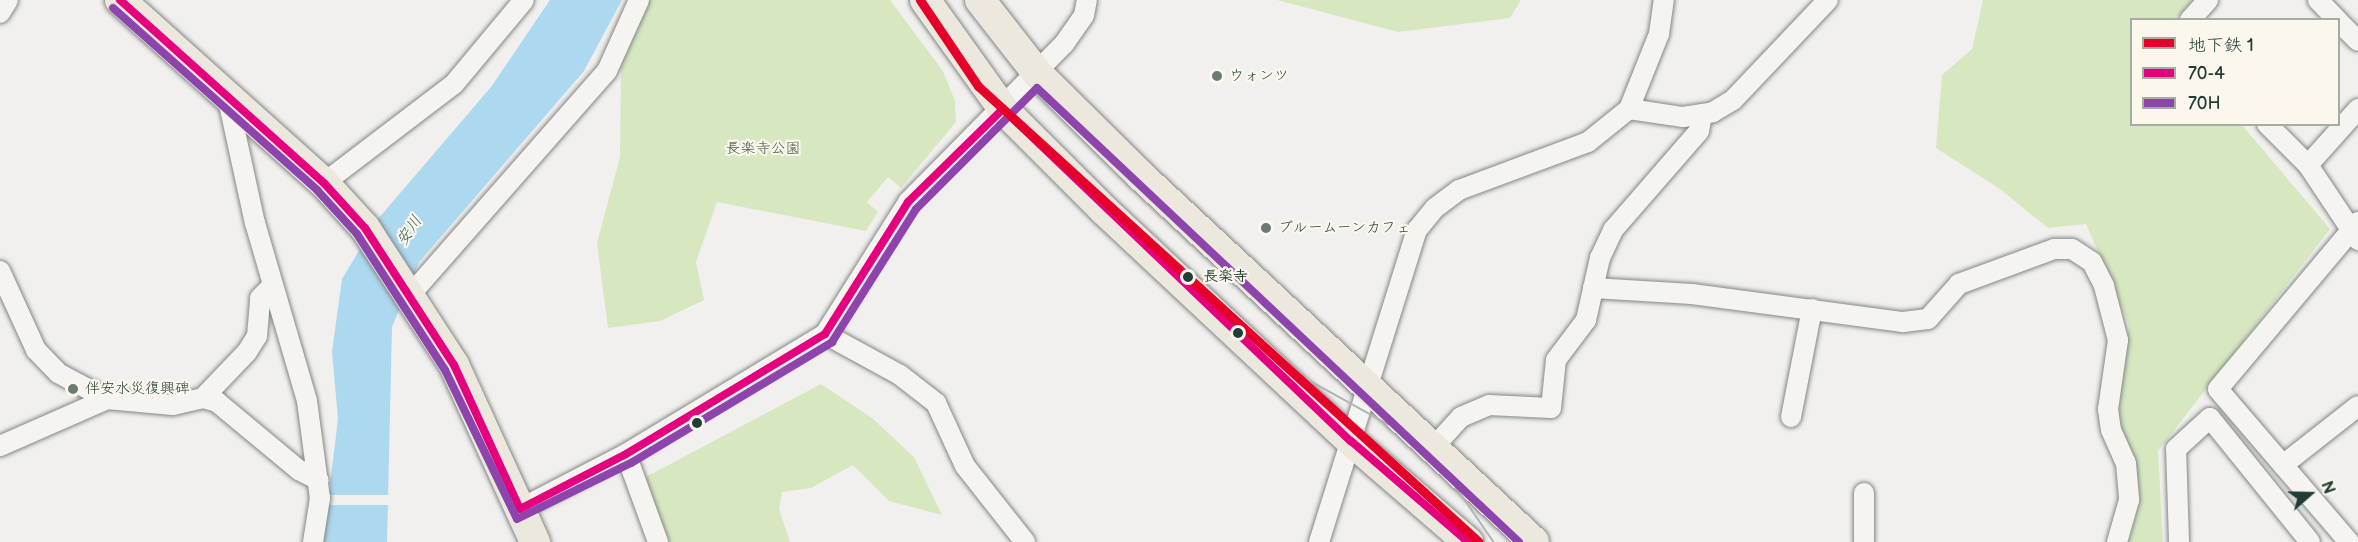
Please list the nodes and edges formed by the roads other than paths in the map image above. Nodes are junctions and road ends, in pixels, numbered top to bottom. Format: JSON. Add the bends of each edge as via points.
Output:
{"nodes":[{"id":1,"x":9,"y":0,"type":"edge"},
{"id":2,"x":120,"y":0,"type":"edge"},
{"id":3,"x":524,"y":0,"type":"edge"},
{"id":4,"x":639,"y":0,"type":"edge"},
{"id":5,"x":925,"y":0,"type":"edge"},
{"id":6,"x":980,"y":0,"type":"edge"},
{"id":7,"x":1087,"y":0,"type":"edge"},
{"id":8,"x":1664,"y":0,"type":"edge"},
{"id":9,"x":1828,"y":0,"type":"edge"},
{"id":10,"x":2208,"y":0,"type":"edge"},
{"id":11,"x":2318,"y":0,"type":"edge"},
{"id":12,"x":0,"y":12,"type":"edge"},
{"id":13,"x":2192,"y":18,"type":"edge"},
{"id":14,"x":2336,"y":18,"type":"edge"},
{"id":15,"x":2340,"y":22,"type":"edge"},
{"id":16,"x":2358,"y":41,"type":"edge"},
{"id":17,"x":1037,"y":73,"type":"junction"},
{"id":18,"x":227,"y":95,"type":"junction"},
{"id":19,"x":1003,"y":109,"type":"junction"},
{"id":20,"x":1629,"y":109,"type":"junction"},
{"id":21,"x":2358,"y":109,"type":"edge"},
{"id":22,"x":1701,"y":114,"type":"junction"},
{"id":23,"x":2269,"y":126,"type":"edge"},
{"id":24,"x":2308,"y":165,"type":"junction"},
{"id":25,"x":324,"y":183,"type":"junction"},
{"id":26,"x":2355,"y":231,"type":"edge"},
{"id":27,"x":0,"y":271,"type":"edge"},
{"id":28,"x":272,"y":286,"type":"junction"},
{"id":29,"x":1593,"y":288,"type":"junction"},
{"id":30,"x":411,"y":294,"type":"junction"},
{"id":31,"x":1812,"y":309,"type":"junction"},
{"id":32,"x":825,"y":334,"type":"junction"},
{"id":33,"x":1366,"y":389,"type":"junction"},
{"id":34,"x":203,"y":398,"type":"junction"},
{"id":35,"x":107,"y":399,"type":"junction"},
{"id":36,"x":2358,"y":406,"type":"edge"},
{"id":37,"x":1791,"y":417,"type":"dead end"},
{"id":38,"x":1351,"y":441,"type":"junction"},
{"id":39,"x":0,"y":446,"type":"edge"},
{"id":40,"x":1432,"y":449,"type":"junction"},
{"id":41,"x":626,"y":454,"type":"junction"},
{"id":42,"x":2283,"y":465,"type":"junction"},
{"id":43,"x":319,"y":480,"type":"junction"},
{"id":44,"x":1864,"y":493,"type":"dead end"},
{"id":45,"x":520,"y":508,"type":"junction"},
{"id":46,"x":313,"y":542,"type":"edge"},
{"id":47,"x":536,"y":542,"type":"edge"},
{"id":48,"x":658,"y":542,"type":"edge"},
{"id":49,"x":1025,"y":542,"type":"edge"},
{"id":50,"x":1319,"y":542,"type":"edge"},
{"id":51,"x":1468,"y":542,"type":"edge"},
{"id":52,"x":1534,"y":542,"type":"edge"},
{"id":53,"x":1864,"y":542,"type":"edge"},
{"id":54,"x":2117,"y":542,"type":"edge"},
{"id":55,"x":2179,"y":542,"type":"edge"},
{"id":56,"x":2310,"y":542,"type":"edge"},
{"id":57,"x":2349,"y":542,"type":"edge"}],
"edges":[{"from":1,"to":12,"type":"street"},
{"from":2,"to":18,"type":"main road"},
{"from":3,"to":25,"type":"street","via":[[454,84]]},
{"from":4,"to":30,"type":"street","via":[[608,71]]},
{"from":5,"to":19,"type":"main road"},
{"from":6,"to":17,"type":"main road"},
{"from":7,"to":17,"type":"street","via":[[1084,15]]},
{"from":8,"to":20,"type":"street","via":[[1659,34]]},
{"from":9,"to":22,"type":"street","via":[[1733,100]]},
{"from":10,"to":13,"type":"street"},
{"from":11,"to":14,"type":"street"},
{"from":15,"to":16,"type":"street"},
{"from":17,"to":19,"type":"street"},
{"from":17,"to":33,"type":"main road"},
{"from":18,"to":25,"type":"main road"},
{"from":18,"to":28,"type":"street"},
{"from":19,"to":32,"type":"street","via":[[908,202]]},
{"from":19,"to":38,"type":"main road"},
{"from":20,"to":22,"type":"street","via":[[1683,117]]},
{"from":20,"to":33,"type":"street","via":[[1588,142],[1459,189],[1434,208],[1417,230]]},
{"from":21,"to":24,"type":"street"},
{"from":22,"to":29,"type":"street","via":[[1699,131],[1613,230]]},
{"from":23,"to":24,"type":"street"},
{"from":24,"to":26,"type":"street"},
{"from":25,"to":30,"type":"main road","via":[[365,228]]},
{"from":26,"to":42,"type":"street","via":[[2218,389]]},
{"from":27,"to":35,"type":"street","via":[[36,350],[58,373]]},
{"from":28,"to":34,"type":"street","via":[[260,298],[257,336],[248,352]]},
{"from":28,"to":43,"type":"street","via":[[307,401]]},
{"from":29,"to":31,"type":"street"},
{"from":29,"to":40,"type":"street","via":[[1587,320],[1556,360],[1551,408],[1489,405],[1461,417]]},
{"from":30,"to":45,"type":"main road","via":[[454,365]]},
{"from":31,"to":37,"type":"street"},
{"from":31,"to":54,"type":"street","via":[[1903,322],[1928,319],[1959,284],[2054,249],[2084,255],[2104,286],[2118,340],[2108,409],[2111,430],[2126,464],[2129,500]]},
{"from":32,"to":41,"type":"street"},
{"from":32,"to":49,"type":"street","via":[[900,375],[936,403],[965,466]]},
{"from":33,"to":38,"type":"street"},
{"from":33,"to":40,"type":"main road"},
{"from":34,"to":35,"type":"street","via":[[173,405]]},
{"from":34,"to":43,"type":"street","via":[[216,402],[299,470]]},
{"from":35,"to":39,"type":"street"},
{"from":36,"to":42,"type":"street"},
{"from":38,"to":50,"type":"street"},
{"from":38,"to":51,"type":"main road"},
{"from":40,"to":52,"type":"main road"},
{"from":41,"to":45,"type":"street"},
{"from":41,"to":48,"type":"street"},
{"from":42,"to":57,"type":"street"},
{"from":43,"to":46,"type":"street"},
{"from":44,"to":53,"type":"street"},
{"from":45,"to":47,"type":"main road"},
{"from":55,"to":56,"type":"street","via":[[2176,449],[2210,418]]}]}
